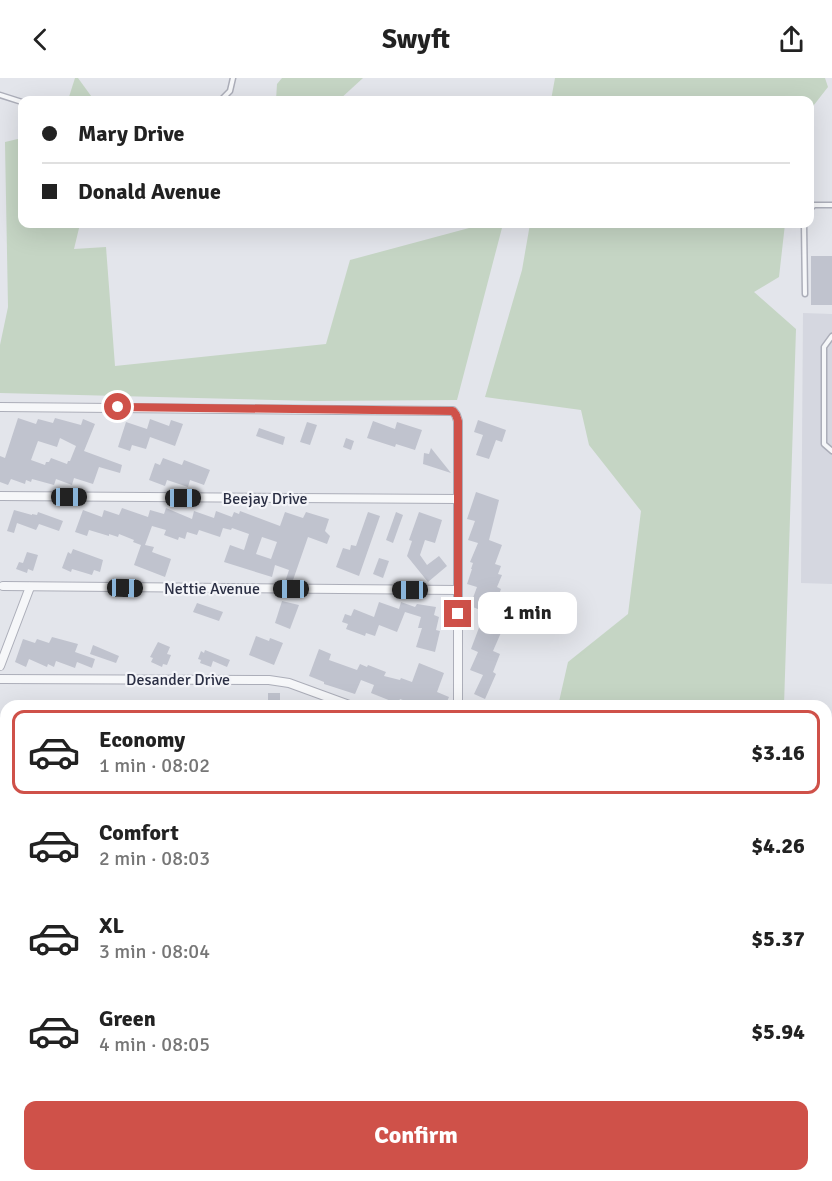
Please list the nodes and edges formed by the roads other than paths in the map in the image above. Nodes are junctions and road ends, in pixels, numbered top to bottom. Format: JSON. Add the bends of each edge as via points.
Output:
{"nodes":[{"id":1,"x":233,"y":78,"type":"edge"},
{"id":2,"x":0,"y":95,"type":"edge"},
{"id":3,"x":225,"y":96,"type":"edge"},
{"id":4,"x":18,"y":101,"type":"edge"},
{"id":5,"x":814,"y":205,"type":"edge"},
{"id":6,"x":832,"y":205,"type":"edge"},
{"id":7,"x":804,"y":228,"type":"edge"},
{"id":8,"x":805,"y":294,"type":"dead end"},
{"id":9,"x":832,"y":336,"type":"edge"},
{"id":10,"x":0,"y":407,"type":"edge"},
{"id":11,"x":832,"y":451,"type":"edge"},
{"id":12,"x":0,"y":496,"type":"edge"},
{"id":13,"x":457,"y":499,"type":"junction"},
{"id":14,"x":3,"y":586,"type":"dead end"},
{"id":15,"x":30,"y":587,"type":"junction"},
{"id":16,"x":458,"y":590,"type":"junction"},
{"id":17,"x":0,"y":666,"type":"edge"},
{"id":18,"x":0,"y":679,"type":"edge"},
{"id":19,"x":336,"y":700,"type":"edge"},
{"id":20,"x":458,"y":700,"type":"edge"}],
"edges":[{"from":1,"to":3,"type":"lane"},
{"from":2,"to":4,"type":"lane"},
{"from":5,"to":6,"type":"lane"},
{"from":7,"to":8,"type":"lane"},
{"from":9,"to":11,"type":"lane","via":[[824,347],[824,444]]},
{"from":10,"to":13,"type":"street","via":[[453,411]]},
{"from":12,"to":13,"type":"street","name":"Beejay Drive"},
{"from":13,"to":16,"type":"street"},
{"from":14,"to":15,"type":"street","name":"Nettie Avenue"},
{"from":15,"to":16,"type":"street","name":"Nettie Avenue"},
{"from":15,"to":17,"type":"street"},
{"from":16,"to":20,"type":"street"},
{"from":18,"to":19,"type":"street","name":"Desander Drive","via":[[269,680]]}]}
